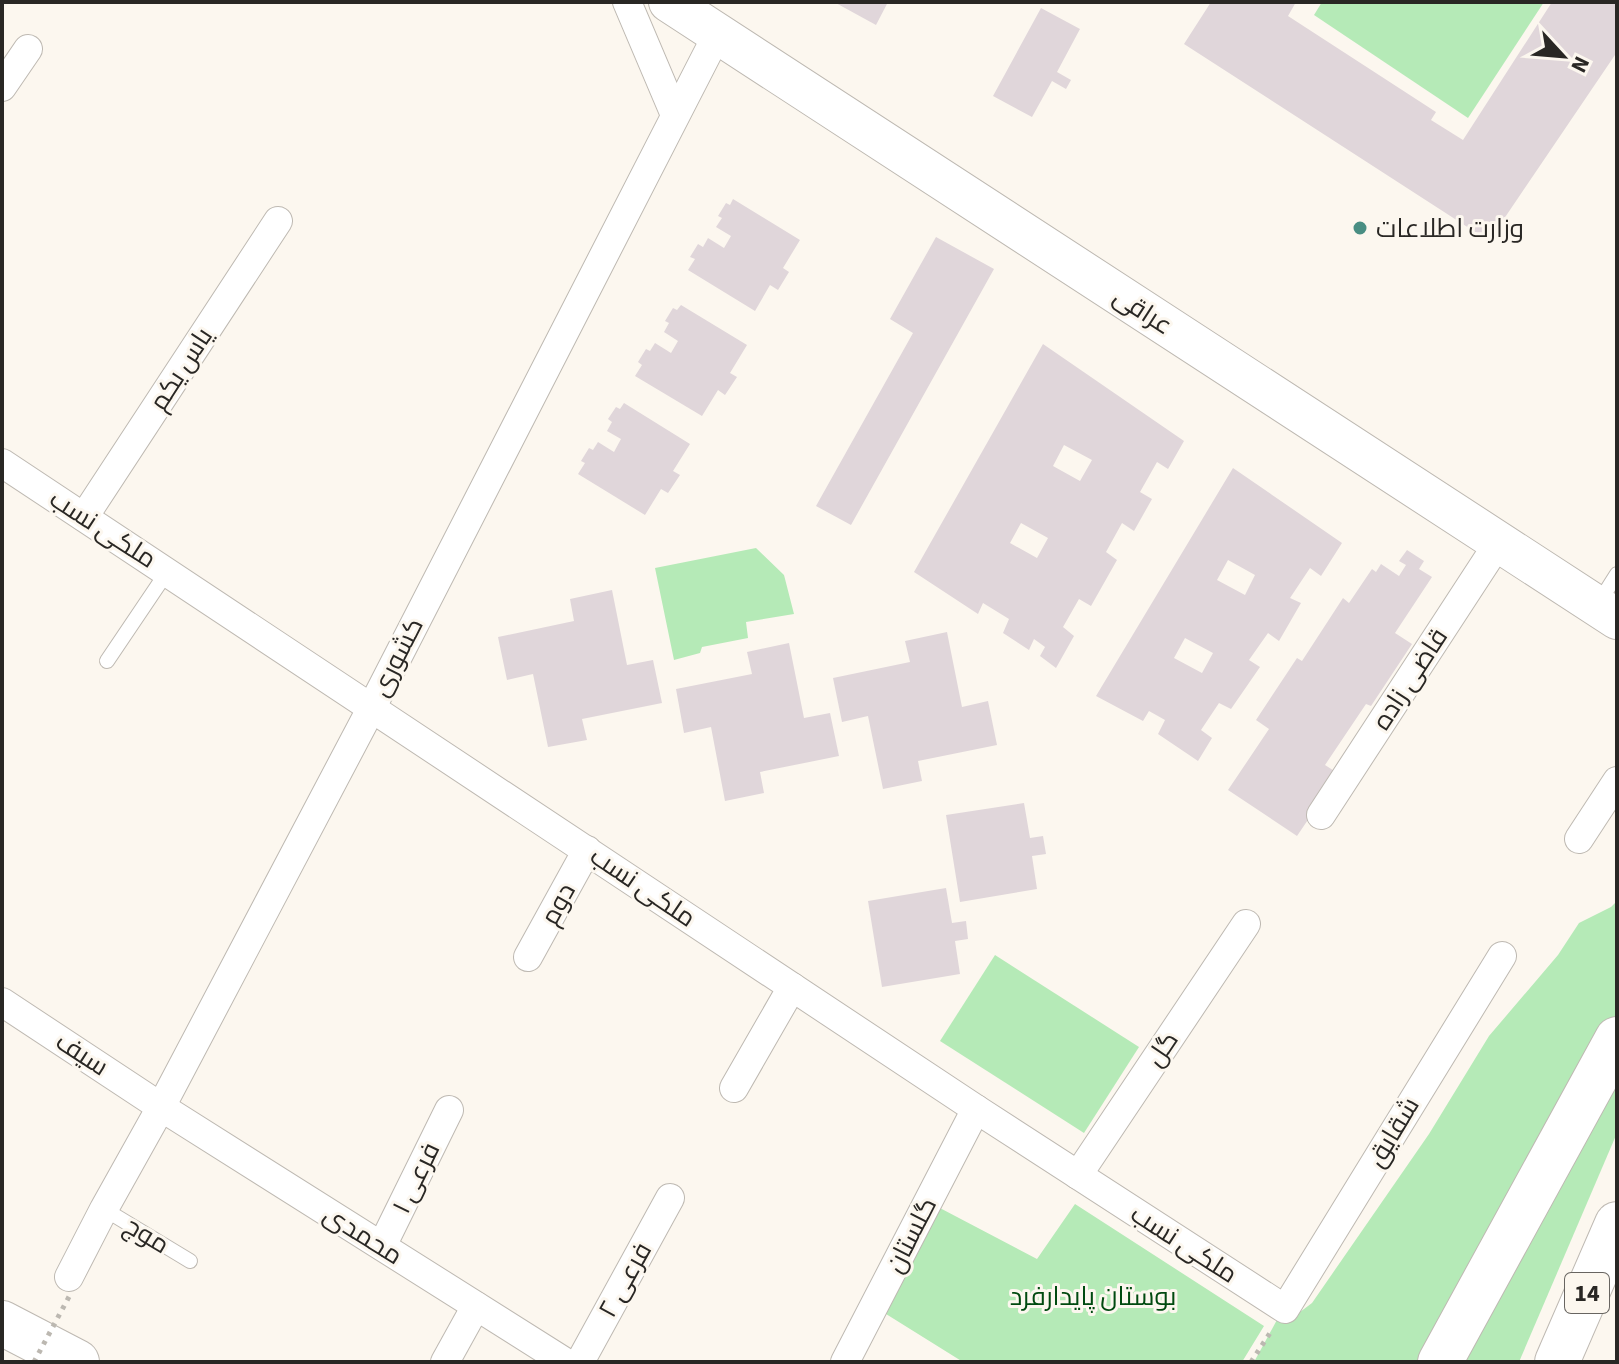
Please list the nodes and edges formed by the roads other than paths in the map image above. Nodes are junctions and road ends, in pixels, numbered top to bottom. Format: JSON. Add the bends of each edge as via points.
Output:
{"nodes":[{"id":1,"x":627,"y":2,"type":"edge"},
{"id":2,"x":669,"y":2,"type":"edge"},
{"id":3,"x":718,"y":33,"type":"junction"},
{"id":4,"x":28,"y":49,"type":"dead end"},
{"id":5,"x":2,"y":87,"type":"edge"},
{"id":6,"x":675,"y":115,"type":"junction"},
{"id":7,"x":278,"y":221,"type":"dead end"},
{"id":8,"x":2,"y":463,"type":"edge"},
{"id":9,"x":84,"y":517,"type":"junction"},
{"id":10,"x":1499,"y":542,"type":"junction"},
{"id":11,"x":167,"y":572,"type":"junction"},
{"id":12,"x":1610,"y":599,"type":"edge"},
{"id":13,"x":107,"y":661,"type":"dead end"},
{"id":14,"x":372,"y":707,"type":"junction"},
{"id":15,"x":1617,"y":781,"type":"edge"},
{"id":16,"x":1321,"y":815,"type":"dead end"},
{"id":17,"x":1579,"y":839,"type":"dead end"},
{"id":18,"x":587,"y":850,"type":"junction"},
{"id":19,"x":1246,"y":924,"type":"dead end"},
{"id":20,"x":1502,"y":956,"type":"dead end"},
{"id":21,"x":528,"y":957,"type":"dead end"},
{"id":22,"x":792,"y":987,"type":"junction"},
{"id":23,"x":2,"y":1002,"type":"edge"},
{"id":24,"x":1617,"y":1039,"type":"edge"},
{"id":25,"x":734,"y":1088,"type":"dead end"},
{"id":26,"x":161,"y":1107,"type":"junction"},
{"id":27,"x":976,"y":1109,"type":"junction"},
{"id":28,"x":449,"y":1110,"type":"dead end"},
{"id":29,"x":1078,"y":1175,"type":"junction"},
{"id":30,"x":670,"y":1198,"type":"dead end"},
{"id":31,"x":104,"y":1209,"type":"junction"},
{"id":32,"x":1617,"y":1224,"type":"edge"},
{"id":33,"x":382,"y":1246,"type":"junction"},
{"id":34,"x":190,"y":1261,"type":"dead end"},
{"id":35,"x":70,"y":1285,"type":"road end"},
{"id":36,"x":476,"y":1306,"type":"junction"},
{"id":37,"x":1285,"y":1309,"type":"joint"},
{"id":38,"x":2,"y":1323,"type":"edge"},
{"id":39,"x":77,"y":1362,"type":"edge"},
{"id":40,"x":445,"y":1362,"type":"edge"},
{"id":41,"x":565,"y":1362,"type":"edge"},
{"id":42,"x":580,"y":1362,"type":"edge"},
{"id":43,"x":845,"y":1362,"type":"edge"},
{"id":44,"x":1440,"y":1362,"type":"edge"},
{"id":45,"x":1557,"y":1362,"type":"edge"}],
"edges":[{"from":1,"to":6,"type":"street"},
{"from":2,"to":3,"type":"main road","name":"عراقی"},
{"from":3,"to":6,"type":"street","name":"کشوری"},
{"from":3,"to":10,"type":"main road","name":"عراقی"},
{"from":4,"to":5,"type":"street"},
{"from":6,"to":14,"type":"street","name":"کشوری"},
{"from":7,"to":9,"type":"street","name":"یاس یکم"},
{"from":8,"to":9,"type":"street","name":"ملکی نسب"},
{"from":9,"to":11,"type":"street","name":"ملکی نسب"},
{"from":10,"to":12,"type":"main road","name":"عراقی"},
{"from":10,"to":16,"type":"street","name":"قاضی زاده"},
{"from":11,"to":13,"type":"lane"},
{"from":11,"to":14,"type":"street","name":"ملکی نسب"},
{"from":14,"to":18,"type":"street","name":"ملکی نسب"},
{"from":14,"to":26,"type":"street","name":"کشوری"},
{"from":15,"to":17,"type":"street"},
{"from":18,"to":21,"type":"street","name":"دوم"},
{"from":18,"to":22,"type":"street","name":"ملکی نسب"},
{"from":19,"to":29,"type":"street","name":"گل"},
{"from":20,"to":37,"type":"street","name":"شقایق"},
{"from":22,"to":25,"type":"street"},
{"from":22,"to":27,"type":"street","name":"ملکی نسب"},
{"from":23,"to":26,"type":"street","name":"سیف"},
{"from":24,"to":44,"type":"highway"},
{"from":26,"to":31,"type":"street","name":"کشوری"},
{"from":26,"to":33,"type":"street","name":"محمدی"},
{"from":27,"to":29,"type":"street","name":"ملکی نسب"},
{"from":27,"to":43,"type":"street","name":"گلستان"},
{"from":28,"to":33,"type":"street","name":"فرعی ۱"},
{"from":29,"to":37,"type":"street","name":"ملکی نسب"},
{"from":30,"to":42,"type":"street","name":"فرعی ۲"},
{"from":31,"to":34,"type":"lane","name":"موج"},
{"from":31,"to":35,"type":"street","name":"کشوری"},
{"from":32,"to":45,"type":"highway","number":"14"},
{"from":33,"to":36,"type":"street","name":"محمدی"},
{"from":36,"to":40,"type":"street"},
{"from":36,"to":41,"type":"street","name":"محمدی"},
{"from":38,"to":39,"type":"highway"}]}
